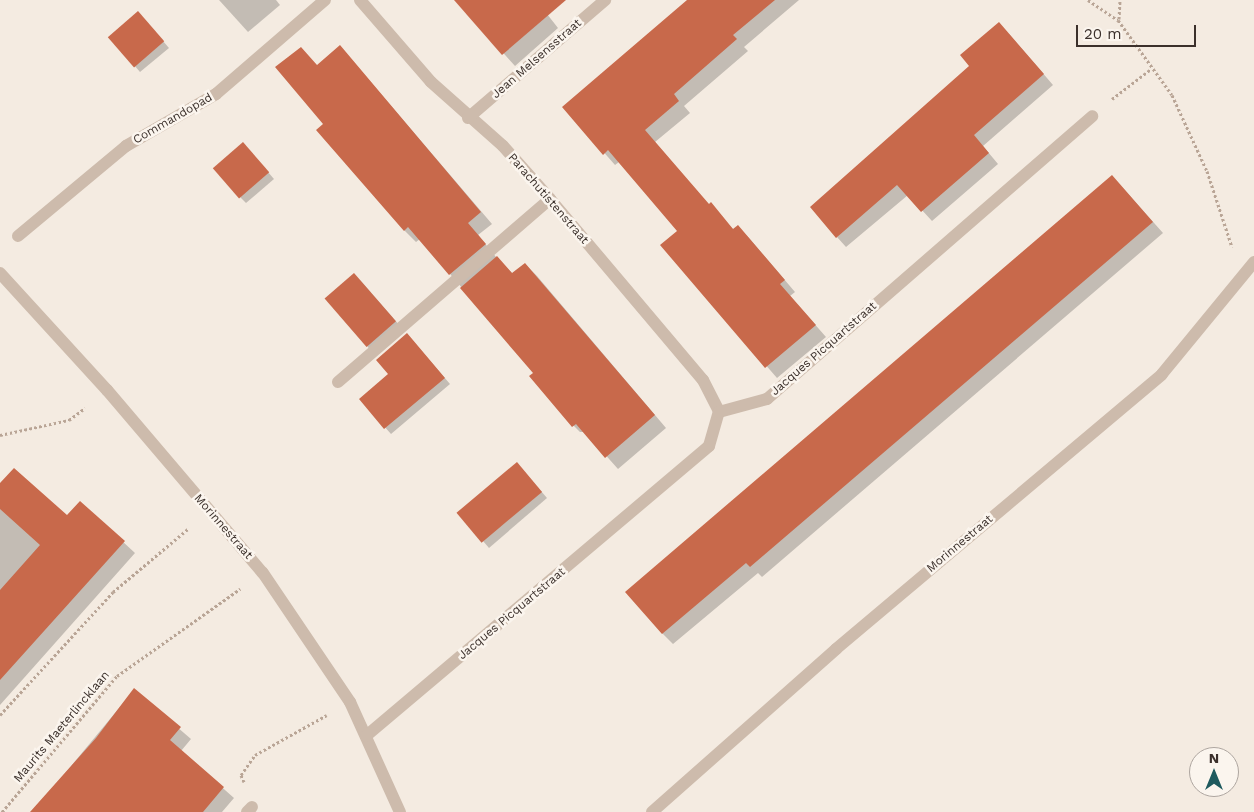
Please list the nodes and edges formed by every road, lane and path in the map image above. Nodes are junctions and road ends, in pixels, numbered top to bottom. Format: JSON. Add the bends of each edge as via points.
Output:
{"nodes":[{"id":1,"x":326,"y":0,"type":"edge"},
{"id":2,"x":360,"y":0,"type":"edge"},
{"id":3,"x":605,"y":0,"type":"edge"},
{"id":4,"x":1088,"y":0,"type":"edge"},
{"id":5,"x":1120,"y":0,"type":"edge"},
{"id":6,"x":1118,"y":20,"type":"junction"},
{"id":7,"x":1151,"y":69,"type":"junction"},
{"id":8,"x":1092,"y":116,"type":"joint"},
{"id":9,"x":468,"y":118,"type":"junction"},
{"id":10,"x":550,"y":199,"type":"junction"},
{"id":11,"x":18,"y":236,"type":"dead end"},
{"id":12,"x":1254,"y":262,"type":"edge"},
{"id":13,"x":0,"y":273,"type":"edge"},
{"id":14,"x":1242,"y":277,"type":"junction"},
{"id":15,"x":338,"y":382,"type":"dead end"},
{"id":16,"x":108,"y":390,"type":"junction"},
{"id":17,"x":719,"y":412,"type":"junction"},
{"id":18,"x":0,"y":435,"type":"edge"},
{"id":19,"x":210,"y":513,"type":"junction"},
{"id":20,"x":263,"y":573,"type":"junction"},
{"id":21,"x":350,"y":702,"type":"junction"},
{"id":22,"x":0,"y":715,"type":"edge"},
{"id":23,"x":366,"y":736,"type":"junction"},
{"id":24,"x":250,"y":809,"type":"edge"},
{"id":25,"x":2,"y":812,"type":"edge"},
{"id":26,"x":400,"y":812,"type":"edge"},
{"id":27,"x":652,"y":812,"type":"edge"}],
"edges":[{"from":1,"to":11,"type":"street","name":"Commandopad","via":[[216,94],[126,146]]},
{"from":2,"to":9,"type":"street","name":"Parachutistenstraat","via":[[431,82]]},
{"from":3,"to":9,"type":"street","name":"Jean Melsensstraat"},
{"from":4,"to":6,"type":"path"},
{"from":5,"to":6,"type":"path"},
{"from":6,"to":7,"type":"path"},
{"from":7,"to":8,"type":"path"},
{"from":7,"to":14,"type":"path","via":[[1172,95],[1207,171]]},
{"from":8,"to":17,"type":"street","name":"Jacques Picquartstraat","via":[[767,399]]},
{"from":9,"to":10,"type":"street","name":"Parachutistenstraat","via":[[503,146]]},
{"from":10,"to":15,"type":"street"},
{"from":10,"to":17,"type":"street","name":"Parachutistenstraat","via":[[703,380]]},
{"from":12,"to":14,"type":"street","name":"Morinnestraat"},
{"from":13,"to":16,"type":"street","name":"Morinnestraat"},
{"from":14,"to":27,"type":"street","name":"Morinnestraat","via":[[1162,374],[836,649]]},
{"from":16,"to":18,"type":"path","via":[[69,420]]},
{"from":16,"to":19,"type":"street","name":"Morinnestraat"},
{"from":17,"to":23,"type":"street","name":"Jacques Picquartstraat","via":[[709,446]]},
{"from":19,"to":20,"type":"street","name":"Morinnestraat"},
{"from":19,"to":22,"type":"path","via":[[171,541],[113,592]]},
{"from":20,"to":21,"type":"street","name":"Morinnestraat"},
{"from":20,"to":25,"type":"path","name":"Maurits Maeterlincklaan","via":[[117,676]]},
{"from":21,"to":23,"type":"street","name":"Morinnestraat"},
{"from":21,"to":24,"type":"path","via":[[255,755],[241,775]]},
{"from":23,"to":26,"type":"street","name":"Morinnestraat"}]}
